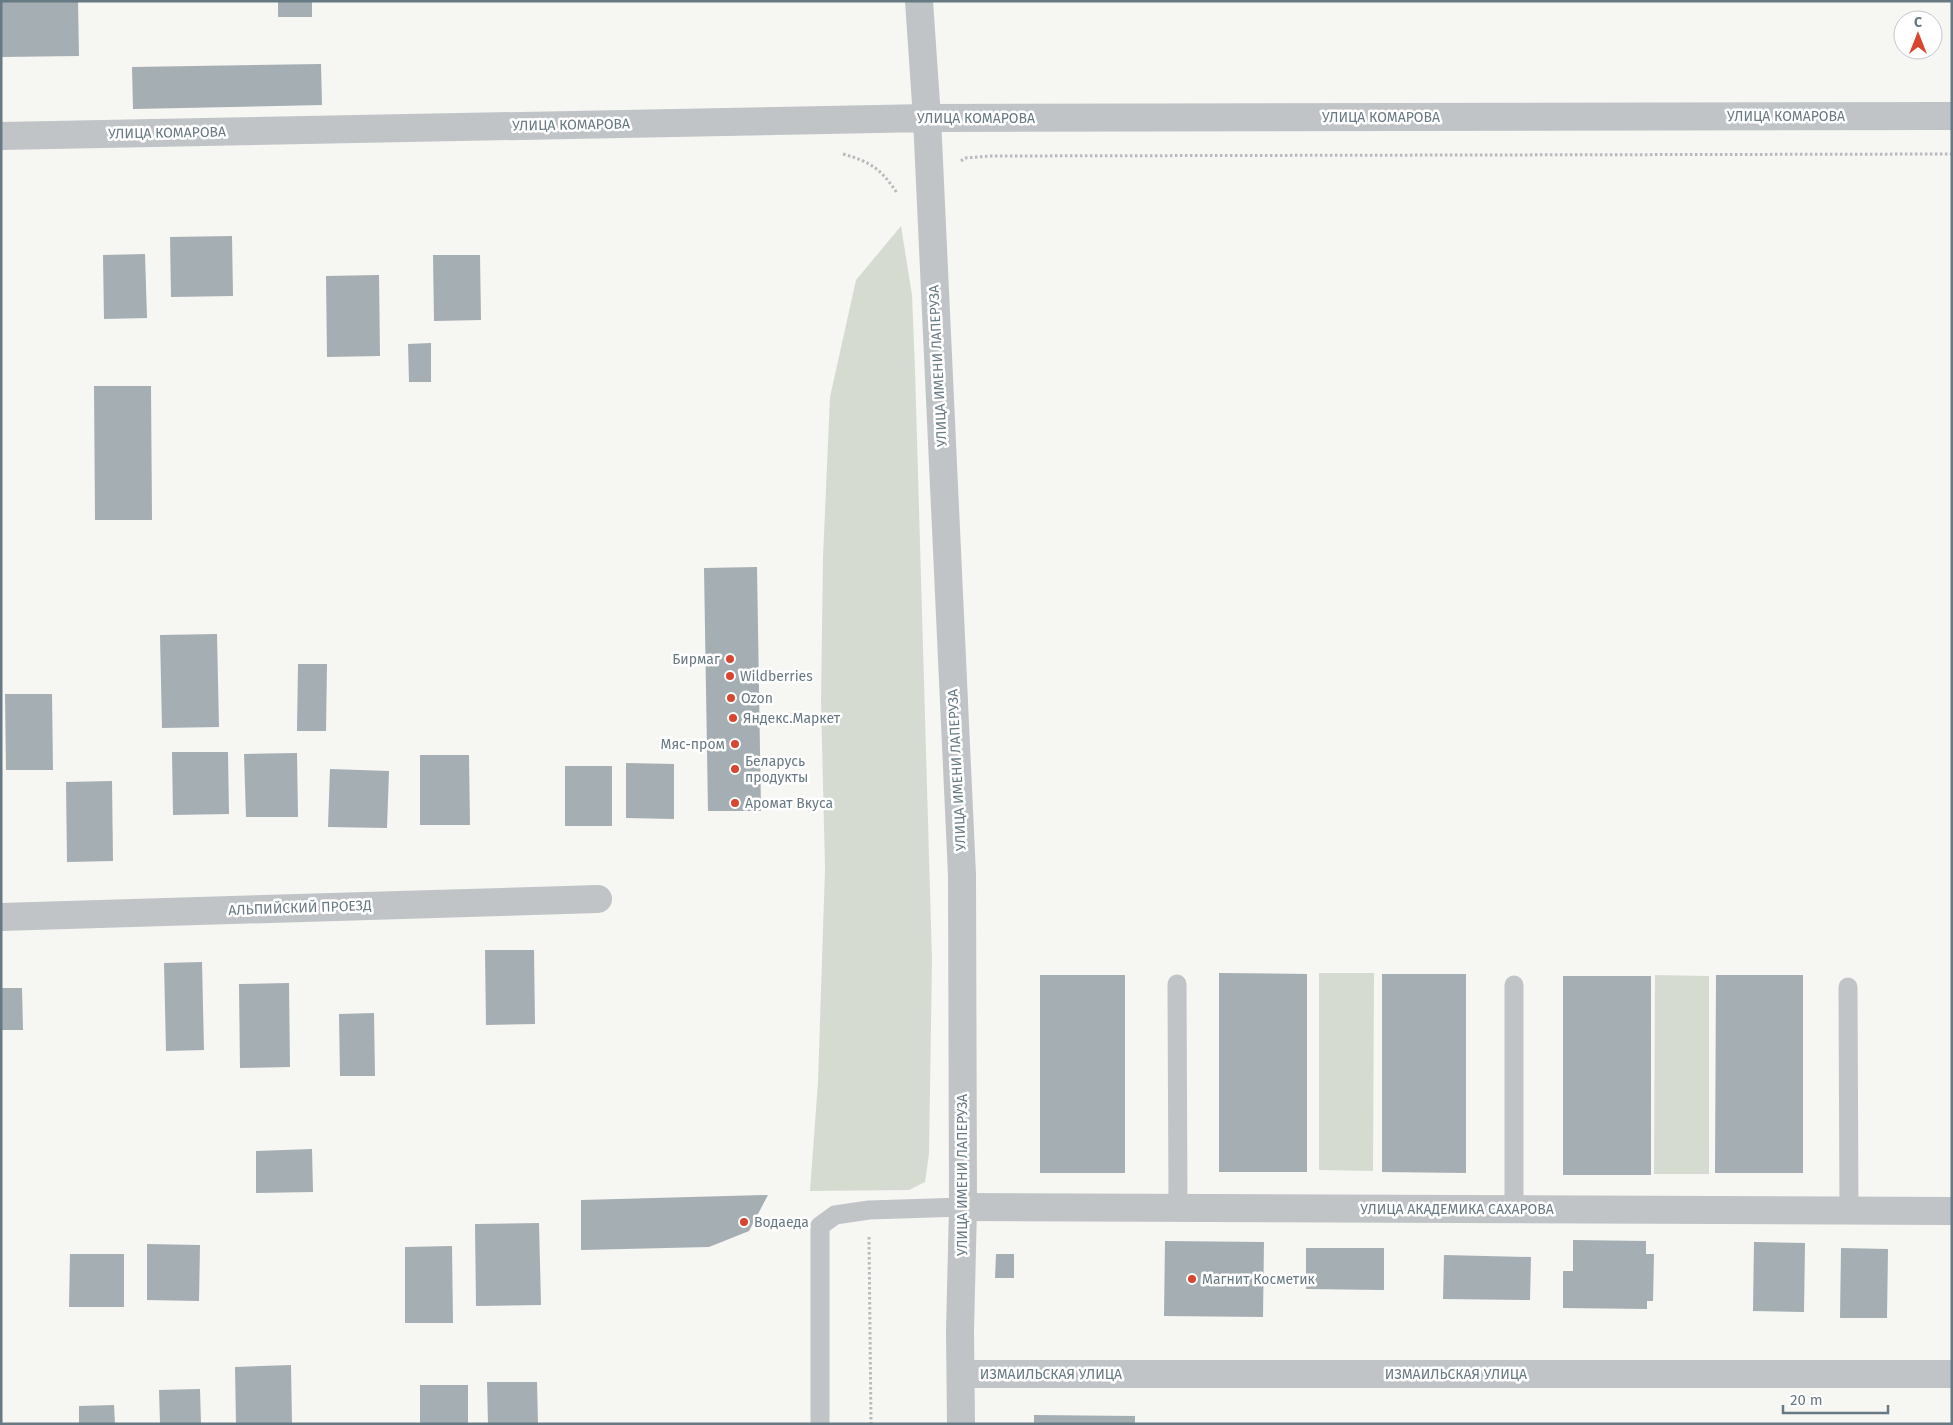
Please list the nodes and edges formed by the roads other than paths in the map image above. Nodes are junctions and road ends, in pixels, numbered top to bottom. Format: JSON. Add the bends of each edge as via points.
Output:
{"nodes":[{"id":1,"x":919,"y":1,"type":"edge"},
{"id":2,"x":1952,"y":116,"type":"edge"},
{"id":3,"x":927,"y":118,"type":"junction"},
{"id":4,"x":1,"y":136,"type":"edge"},
{"id":5,"x":598,"y":899,"type":"dead end"},
{"id":6,"x":1,"y":917,"type":"edge"},
{"id":7,"x":1177,"y":984,"type":"dead end"},
{"id":8,"x":1514,"y":985,"type":"dead end"},
{"id":9,"x":1848,"y":987,"type":"dead end"},
{"id":10,"x":963,"y":1207,"type":"junction"},
{"id":11,"x":1178,"y":1207,"type":"junction"},
{"id":12,"x":1514,"y":1209,"type":"junction"},
{"id":13,"x":1849,"y":1210,"type":"junction"},
{"id":14,"x":1952,"y":1211,"type":"edge"},
{"id":15,"x":961,"y":1374,"type":"junction"},
{"id":16,"x":1952,"y":1374,"type":"edge"},
{"id":17,"x":820,"y":1424,"type":"edge"},
{"id":18,"x":961,"y":1424,"type":"edge"}],
"edges":[{"from":1,"to":3,"type":"street","name":"УЛИЦА ИМЕНИ ЛАПЕРУЗА"},
{"from":2,"to":3,"type":"street","name":"УЛИЦА КОМАРОВА"},
{"from":3,"to":4,"type":"street","name":"УЛИЦА КОМАРОВА"},
{"from":3,"to":10,"type":"street","name":"УЛИЦА ИМЕНИ ЛАПЕРУЗА","via":[[962,875]]},
{"from":5,"to":6,"type":"street","name":"АЛЬПИЙСКИЙ ПРОЕЗД"},
{"from":7,"to":11,"type":"lane"},
{"from":8,"to":12,"type":"lane"},
{"from":9,"to":13,"type":"lane"},
{"from":10,"to":11,"type":"street","name":"УЛИЦА АКАДЕМИКА САХАРОВА"},
{"from":10,"to":15,"type":"street","name":"УЛИЦА ИМЕНИ ЛАПЕРУЗА"},
{"from":10,"to":17,"type":"lane","via":[[869,1210],[834,1215],[820,1226]]},
{"from":11,"to":12,"type":"street","name":"УЛИЦА АКАДЕМИКА САХАРОВА"},
{"from":12,"to":13,"type":"street","name":"УЛИЦА АКАДЕМИКА САХАРОВА"},
{"from":13,"to":14,"type":"street","name":"УЛИЦА АКАДЕМИКА САХАРОВА"},
{"from":15,"to":16,"type":"street","name":"ИЗМАИЛЬСКАЯ УЛИЦА"},
{"from":15,"to":18,"type":"street","name":"УЛИЦА ИМЕНИ ЛАПЕРУЗА"}]}
